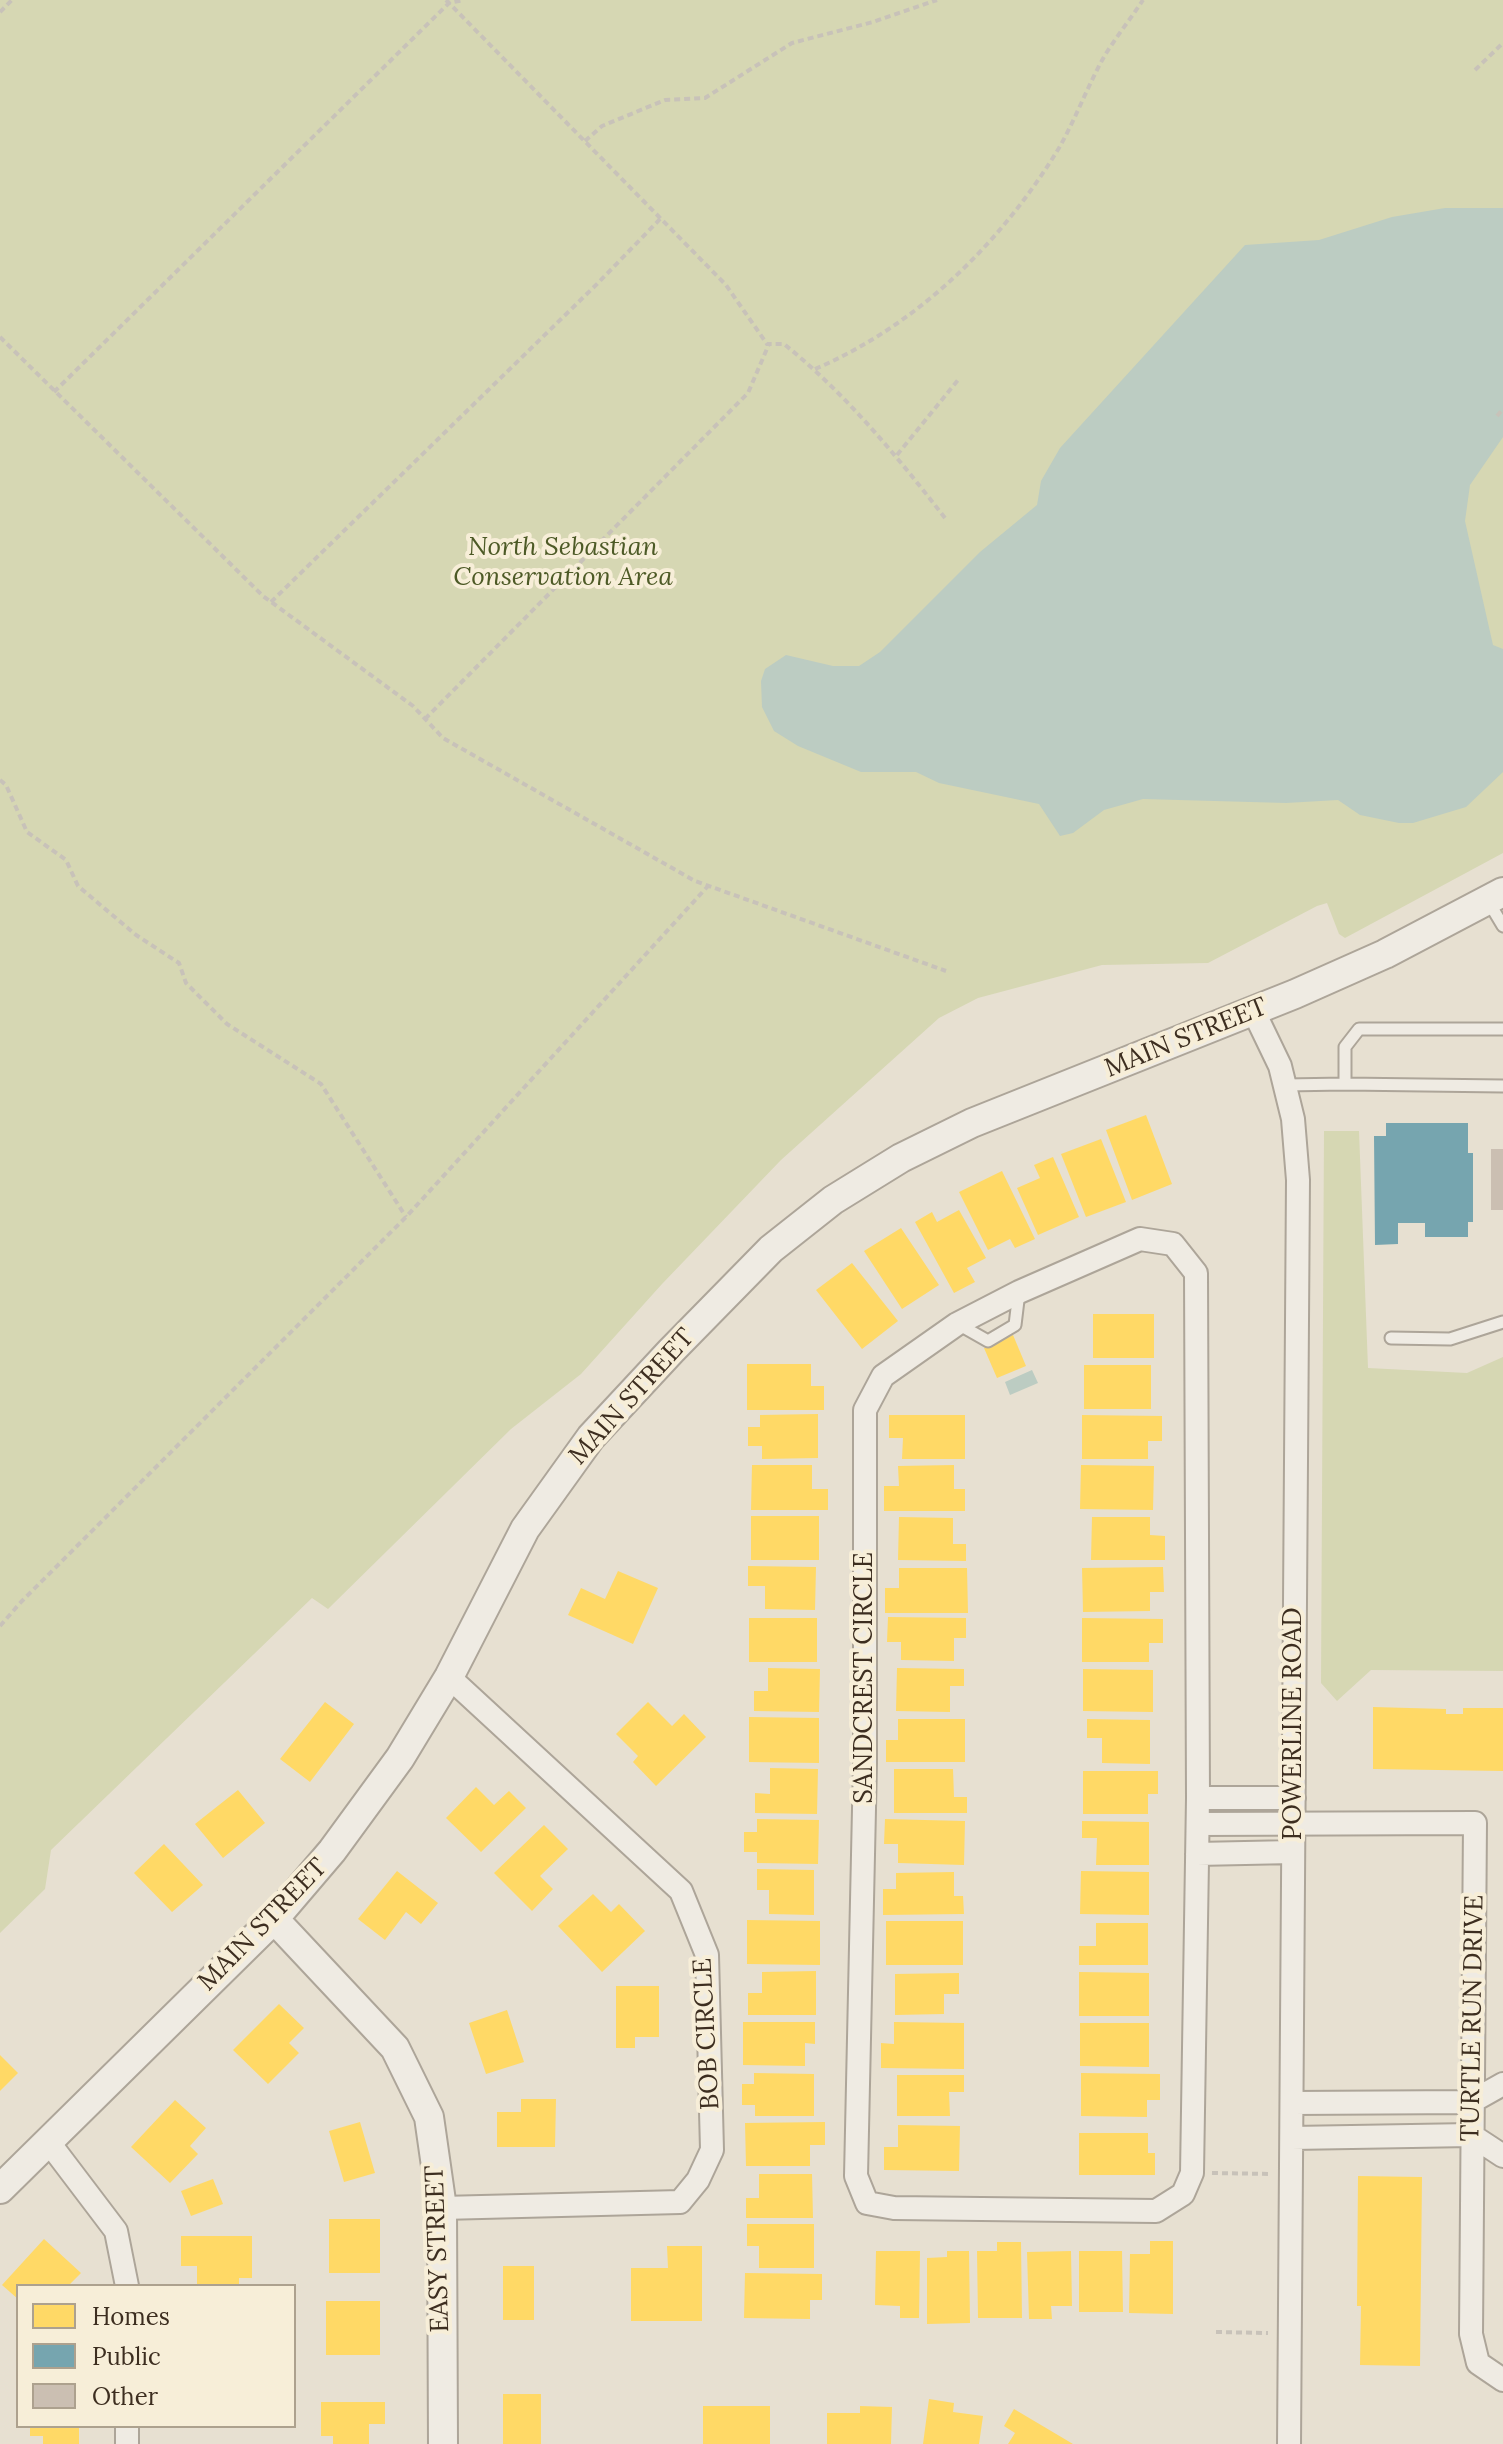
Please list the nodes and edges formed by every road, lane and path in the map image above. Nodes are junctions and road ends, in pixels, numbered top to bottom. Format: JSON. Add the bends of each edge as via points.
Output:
{"nodes":[{"id":1,"x":12,"y":0,"type":"edge"},
{"id":2,"x":464,"y":0,"type":"edge"},
{"id":3,"x":937,"y":0,"type":"edge"},
{"id":4,"x":1143,"y":0,"type":"edge"},
{"id":5,"x":448,"y":1,"type":"edge"},
{"id":6,"x":0,"y":12,"type":"edge"},
{"id":7,"x":1503,"y":43,"type":"edge"},
{"id":8,"x":1475,"y":70,"type":"dead end"},
{"id":9,"x":585,"y":141,"type":"junction"},
{"id":10,"x":662,"y":217,"type":"junction"},
{"id":11,"x":0,"y":337,"type":"edge"},
{"id":12,"x":769,"y":344,"type":"junction"},
{"id":13,"x":815,"y":369,"type":"junction"},
{"id":14,"x":958,"y":380,"type":"dead end"},
{"id":15,"x":54,"y":392,"type":"junction"},
{"id":16,"x":1503,"y":409,"type":"edge"},
{"id":17,"x":1497,"y":416,"type":"dead end"},
{"id":18,"x":897,"y":455,"type":"junction"},
{"id":19,"x":945,"y":518,"type":"dead end"},
{"id":20,"x":271,"y":602,"type":"junction"},
{"id":21,"x":425,"y":719,"type":"junction"},
{"id":22,"x":0,"y":780,"type":"edge"},
{"id":23,"x":708,"y":886,"type":"junction"},
{"id":24,"x":1495,"y":897,"type":"edge"},
{"id":25,"x":1503,"y":926,"type":"edge"},
{"id":26,"x":946,"y":971,"type":"dead end"},
{"id":27,"x":1254,"y":1012,"type":"junction"},
{"id":28,"x":1503,"y":1029,"type":"edge"},
{"id":29,"x":1345,"y":1084,"type":"junction"},
{"id":30,"x":1285,"y":1085,"type":"junction"},
{"id":31,"x":1503,"y":1086,"type":"edge"},
{"id":32,"x":406,"y":1217,"type":"junction"},
{"id":33,"x":1503,"y":1322,"type":"edge"},
{"id":34,"x":1391,"y":1338,"type":"dead end"},
{"id":35,"x":0,"y":1626,"type":"edge"},
{"id":36,"x":449,"y":1677,"type":"junction"},
{"id":37,"x":1198,"y":1798,"type":"junction"},
{"id":38,"x":1294,"y":1798,"type":"junction"},
{"id":39,"x":1198,"y":1824,"type":"junction"},
{"id":40,"x":1293,"y":1825,"type":"junction"},
{"id":41,"x":1293,"y":1852,"type":"junction"},
{"id":42,"x":1197,"y":1854,"type":"junction"},
{"id":43,"x":274,"y":1919,"type":"junction"},
{"id":44,"x":1503,"y":2084,"type":"edge"},
{"id":45,"x":1471,"y":2102,"type":"junction"},
{"id":46,"x":1292,"y":2103,"type":"junction"},
{"id":47,"x":1471,"y":2135,"type":"junction"},
{"id":48,"x":1292,"y":2138,"type":"junction"},
{"id":49,"x":47,"y":2140,"type":"junction"},
{"id":50,"x":1503,"y":2156,"type":"edge"},
{"id":51,"x":1206,"y":2173,"type":"dead end"},
{"id":52,"x":1291,"y":2175,"type":"junction"},
{"id":53,"x":0,"y":2189,"type":"edge"},
{"id":54,"x":442,"y":2208,"type":"junction"},
{"id":55,"x":127,"y":2284,"type":"edge"},
{"id":56,"x":1216,"y":2332,"type":"dead end"},
{"id":57,"x":1274,"y":2333,"type":"dead end"},
{"id":58,"x":1503,"y":2380,"type":"edge"},
{"id":59,"x":443,"y":2444,"type":"edge"},
{"id":60,"x":1289,"y":2444,"type":"edge"}],
"edges":[{"from":1,"to":6,"type":"path"},
{"from":2,"to":5,"type":"path"},
{"from":3,"to":9,"type":"path","via":[[792,43],[705,98],[665,100],[602,126]]},
{"from":4,"to":13,"type":"path","via":[[1105,56],[1061,145],[989,243],[928,303]]},
{"from":5,"to":9,"type":"path"},
{"from":5,"to":15,"type":"path"},
{"from":7,"to":8,"type":"path"},
{"from":9,"to":10,"type":"path"},
{"from":10,"to":12,"type":"path","via":[[726,285]]},
{"from":10,"to":20,"type":"path"},
{"from":11,"to":15,"type":"path"},
{"from":12,"to":13,"type":"path","via":[[784,344]]},
{"from":12,"to":21,"type":"path","via":[[748,393]]},
{"from":13,"to":18,"type":"path"},
{"from":14,"to":18,"type":"path"},
{"from":15,"to":20,"type":"path"},
{"from":16,"to":17,"type":"path"},
{"from":18,"to":19,"type":"path"},
{"from":20,"to":21,"type":"path"},
{"from":21,"to":23,"type":"path","via":[[443,738]]},
{"from":22,"to":32,"type":"path","via":[[27,832],[66,860],[78,886],[179,963],[186,983],[227,1024],[321,1084]]},
{"from":23,"to":26,"type":"path"},
{"from":23,"to":32,"type":"path"},
{"from":24,"to":25,"type":"lane"},
{"from":24,"to":27,"type":"street","name":"MAIN STREET","via":[[1385,954]]},
{"from":27,"to":30,"type":"street","name":"POWERLINE ROAD"},
{"from":27,"to":36,"type":"street","name":"MAIN STREET","via":[[972,1123],[833,1200],[771,1249],[591,1437],[525,1529]]},
{"from":28,"to":29,"type":"lane","via":[[1359,1029],[1345,1047]]},
{"from":29,"to":30,"type":"lane"},
{"from":29,"to":31,"type":"lane"},
{"from":30,"to":38,"type":"street","name":"POWERLINE ROAD","via":[[1298,1180]]},
{"from":32,"to":35,"type":"path"},
{"from":33,"to":34,"type":"lane","via":[[1450,1339]]},
{"from":36,"to":43,"type":"street","name":"MAIN STREET","via":[[400,1758]]},
{"from":36,"to":54,"type":"street","name":"BOB CIRCLE","via":[[681,1891],[707,1955],[712,2150],[680,2202]]},
{"from":37,"to":38,"type":"street"},
{"from":37,"to":39,"type":"street","name":"SANDCREST CIRCLE"},
{"from":37,"to":42,"type":"street","name":"SANDCREST CIRCLE","via":[[1196,1273],[1173,1244],[1140,1239],[957,1324],[883,1376],[865,1410],[856,2176],[867,2203],[894,2208],[1156,2211],[1183,2194],[1192,2173]]},
{"from":38,"to":40,"type":"street","name":"POWERLINE ROAD"},
{"from":39,"to":40,"type":"street"},
{"from":39,"to":42,"type":"street","name":"SANDCREST CIRCLE"},
{"from":40,"to":41,"type":"street","name":"POWERLINE ROAD"},
{"from":40,"to":45,"type":"street","name":"TURTLE RUN DRIVE","via":[[1475,1823]]},
{"from":41,"to":42,"type":"street"},
{"from":41,"to":46,"type":"street","name":"POWERLINE ROAD"},
{"from":43,"to":49,"type":"street","name":"MAIN STREET"},
{"from":43,"to":54,"type":"street","name":"EASY STREET","via":[[395,2048],[429,2117]]},
{"from":44,"to":45,"type":"street"},
{"from":45,"to":46,"type":"street"},
{"from":45,"to":47,"type":"street","name":"TURTLE RUN DRIVE"},
{"from":46,"to":48,"type":"street","name":"POWERLINE ROAD"},
{"from":47,"to":48,"type":"street"},
{"from":47,"to":50,"type":"street"},
{"from":47,"to":58,"type":"street","name":"TURTLE RUN DRIVE","via":[[1471,2334],[1478,2363]]},
{"from":48,"to":52,"type":"street","name":"POWERLINE ROAD"},
{"from":49,"to":53,"type":"street","name":"MAIN STREET"},
{"from":49,"to":55,"type":"street","via":[[116,2231]]},
{"from":51,"to":52,"type":"path"},
{"from":52,"to":60,"type":"street","name":"POWERLINE ROAD"},
{"from":54,"to":59,"type":"street","name":"EASY STREET"},
{"from":56,"to":57,"type":"path"}]}
